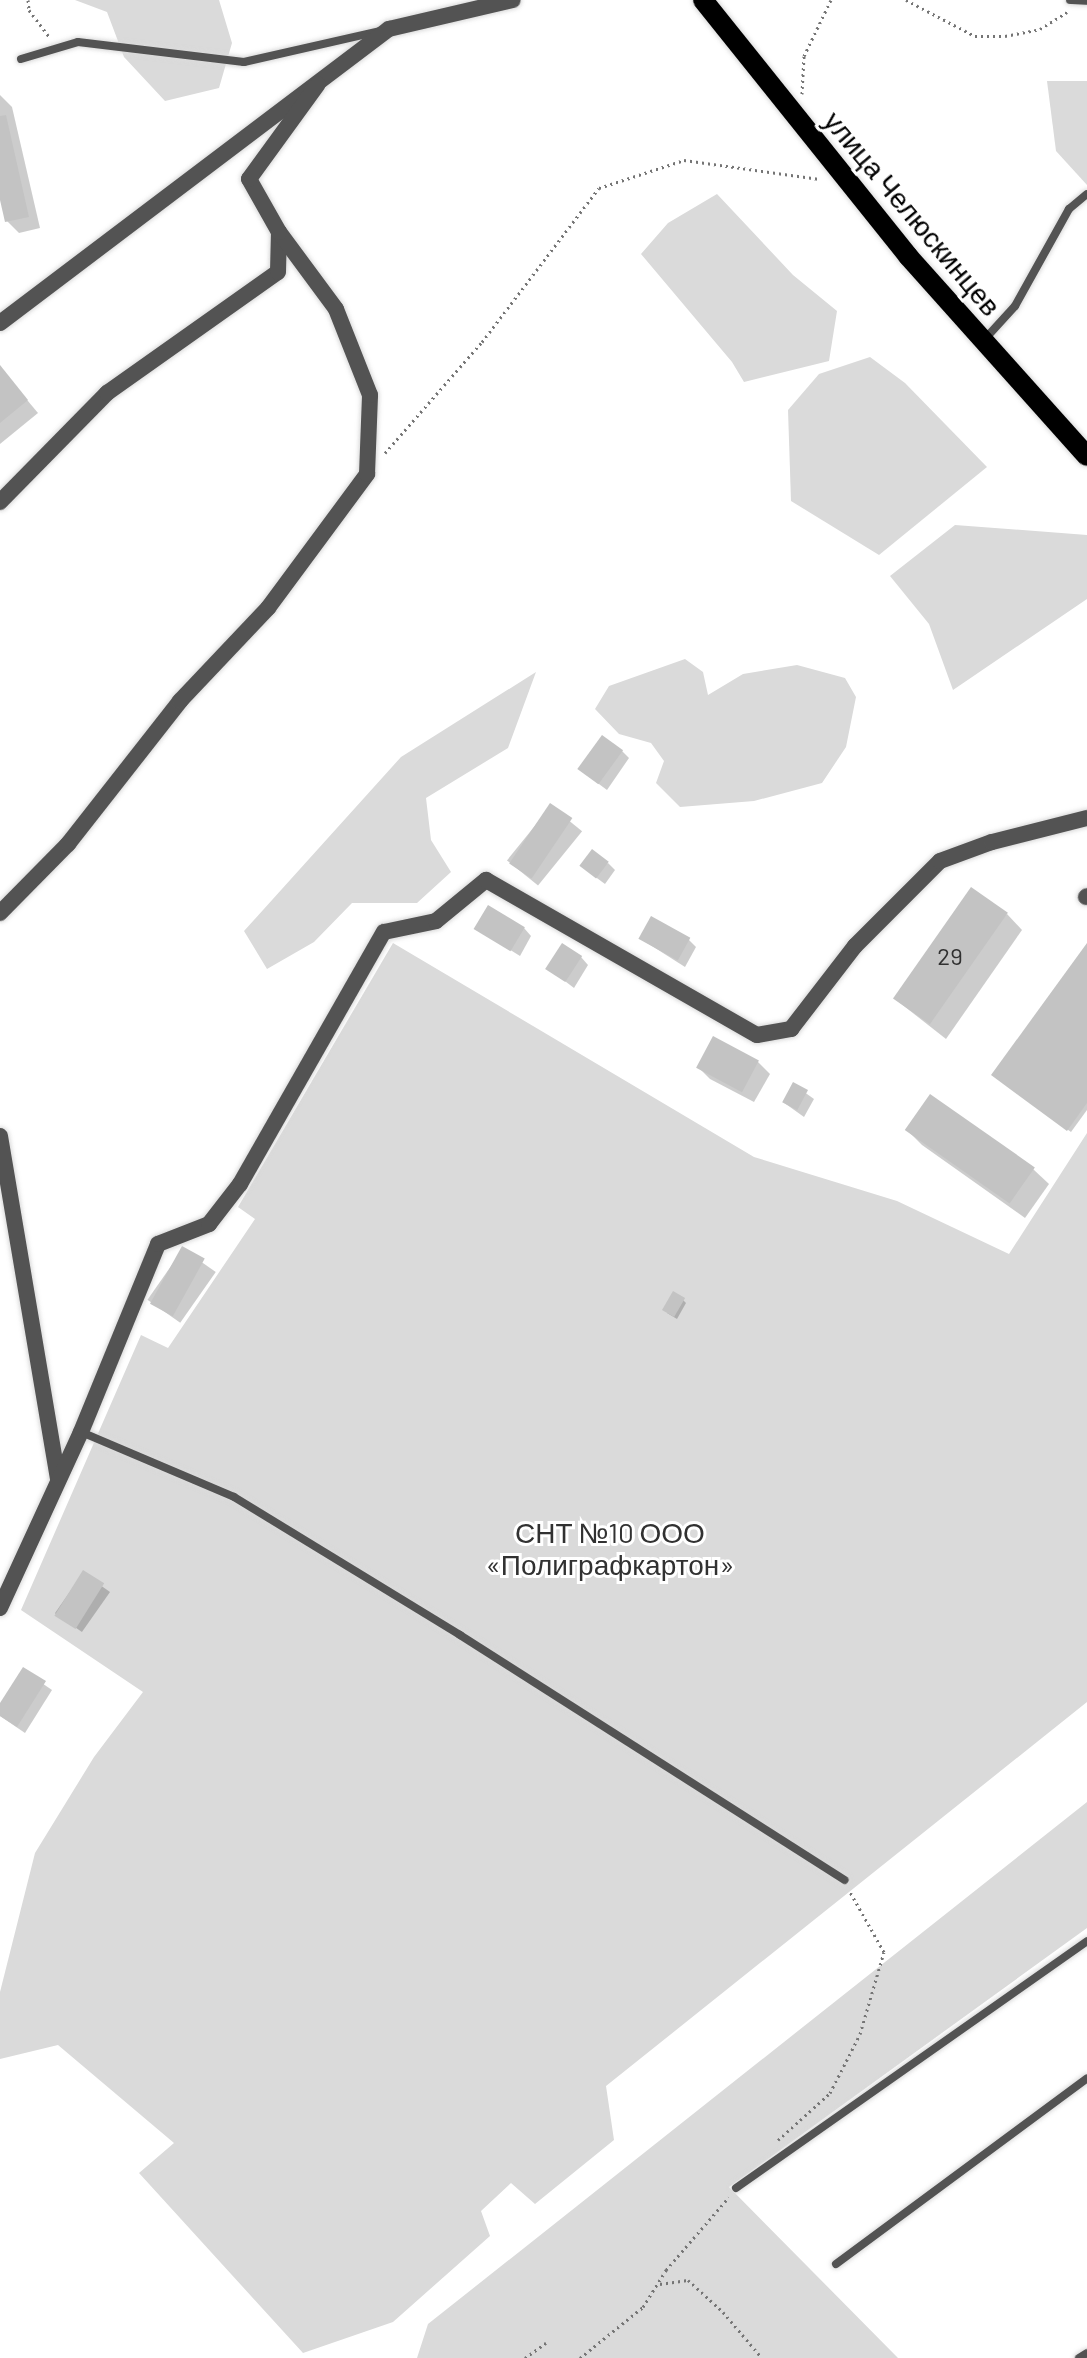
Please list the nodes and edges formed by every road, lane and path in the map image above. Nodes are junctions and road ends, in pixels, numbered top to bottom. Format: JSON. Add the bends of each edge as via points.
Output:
{"nodes":[{"id":1,"x":28,"y":0,"type":"edge"},
{"id":2,"x":513,"y":0,"type":"edge"},
{"id":3,"x":703,"y":0,"type":"edge"},
{"id":4,"x":831,"y":0,"type":"edge"},
{"id":5,"x":906,"y":0,"type":"edge"},
{"id":6,"x":1070,"y":0,"type":"edge"},
{"id":7,"x":1085,"y":1,"type":"edge"},
{"id":8,"x":389,"y":29,"type":"junction"},
{"id":9,"x":58,"y":48,"type":"junction"},
{"id":10,"x":21,"y":59,"type":"dead end"},
{"id":11,"x":318,"y":84,"type":"junction"},
{"id":12,"x":800,"y":121,"type":"junction"},
{"id":13,"x":820,"y":179,"type":"dead end"},
{"id":14,"x":1087,"y":194,"type":"edge"},
{"id":15,"x":279,"y":232,"type":"junction"},
{"id":16,"x":0,"y":323,"type":"edge"},
{"id":17,"x":984,"y":341,"type":"junction"},
{"id":18,"x":1087,"y":456,"type":"edge"},
{"id":19,"x":367,"y":474,"type":"junction"},
{"id":20,"x":0,"y":502,"type":"edge"},
{"id":21,"x":1087,"y":818,"type":"edge"},
{"id":22,"x":0,"y":913,"type":"edge"},
{"id":23,"x":0,"y":1136,"type":"edge"},
{"id":24,"x":81,"y":1432,"type":"junction"},
{"id":25,"x":58,"y":1478,"type":"junction"},
{"id":26,"x":0,"y":1608,"type":"edge"},
{"id":27,"x":844,"y":1880,"type":"joint"},
{"id":28,"x":1087,"y":1941,"type":"edge"},
{"id":29,"x":1087,"y":2078,"type":"edge"},
{"id":30,"x":778,"y":2141,"type":"dead end"},
{"id":31,"x":736,"y":2188,"type":"joint"},
{"id":32,"x":836,"y":2264,"type":"dead end"},
{"id":33,"x":658,"y":2284,"type":"junction"},
{"id":34,"x":546,"y":2343,"type":"dead end"},
{"id":35,"x":1087,"y":2353,"type":"edge"},
{"id":36,"x":525,"y":2358,"type":"edge"},
{"id":37,"x":580,"y":2358,"type":"edge"},
{"id":38,"x":762,"y":2358,"type":"edge"},
{"id":39,"x":1079,"y":2358,"type":"edge"}],
"edges":[{"from":1,"to":9,"type":"path","via":[[29,10]]},
{"from":2,"to":8,"type":"street"},
{"from":3,"to":12,"type":"main road","name":"улица Челюскинцев"},
{"from":4,"to":12,"type":"path","via":[[804,56]]},
{"from":5,"to":7,"type":"path","via":[[975,36],[1040,29]]},
{"from":6,"to":7,"type":"lane"},
{"from":8,"to":9,"type":"lane","via":[[244,62],[78,42]]},
{"from":8,"to":11,"type":"street"},
{"from":9,"to":10,"type":"lane"},
{"from":11,"to":15,"type":"street","via":[[249,179]]},
{"from":11,"to":16,"type":"street"},
{"from":12,"to":17,"type":"main road","name":"улица Челюскинцев"},
{"from":13,"to":19,"type":"path","via":[[684,160],[599,188],[482,342]]},
{"from":14,"to":17,"type":"lane","via":[[1069,209],[1015,306]]},
{"from":15,"to":19,"type":"street","via":[[336,309],[370,395]]},
{"from":15,"to":20,"type":"street","via":[[278,272],[107,393]]},
{"from":17,"to":18,"type":"main road","name":"улица Челюскинцев"},
{"from":19,"to":22,"type":"street","via":[[268,608],[180,701],[68,844]]},
{"from":21,"to":24,"type":"street","via":[[940,861],[855,946],[791,1029],[757,1035],[486,880],[436,921],[384,932],[240,1184],[209,1224],[158,1244]]},
{"from":23,"to":25,"type":"street"},
{"from":24,"to":25,"type":"street"},
{"from":24,"to":27,"type":"lane","via":[[234,1497]]},
{"from":25,"to":26,"type":"street"},
{"from":27,"to":30,"type":"path","via":[[884,1952],[860,2034],[830,2093]]},
{"from":28,"to":31,"type":"lane"},
{"from":29,"to":32,"type":"lane"},
{"from":31,"to":33,"type":"path"},
{"from":33,"to":37,"type":"path","via":[[643,2307]]},
{"from":33,"to":38,"type":"path","via":[[688,2280]]},
{"from":34,"to":36,"type":"path"},
{"from":35,"to":39,"type":"lane"}]}
